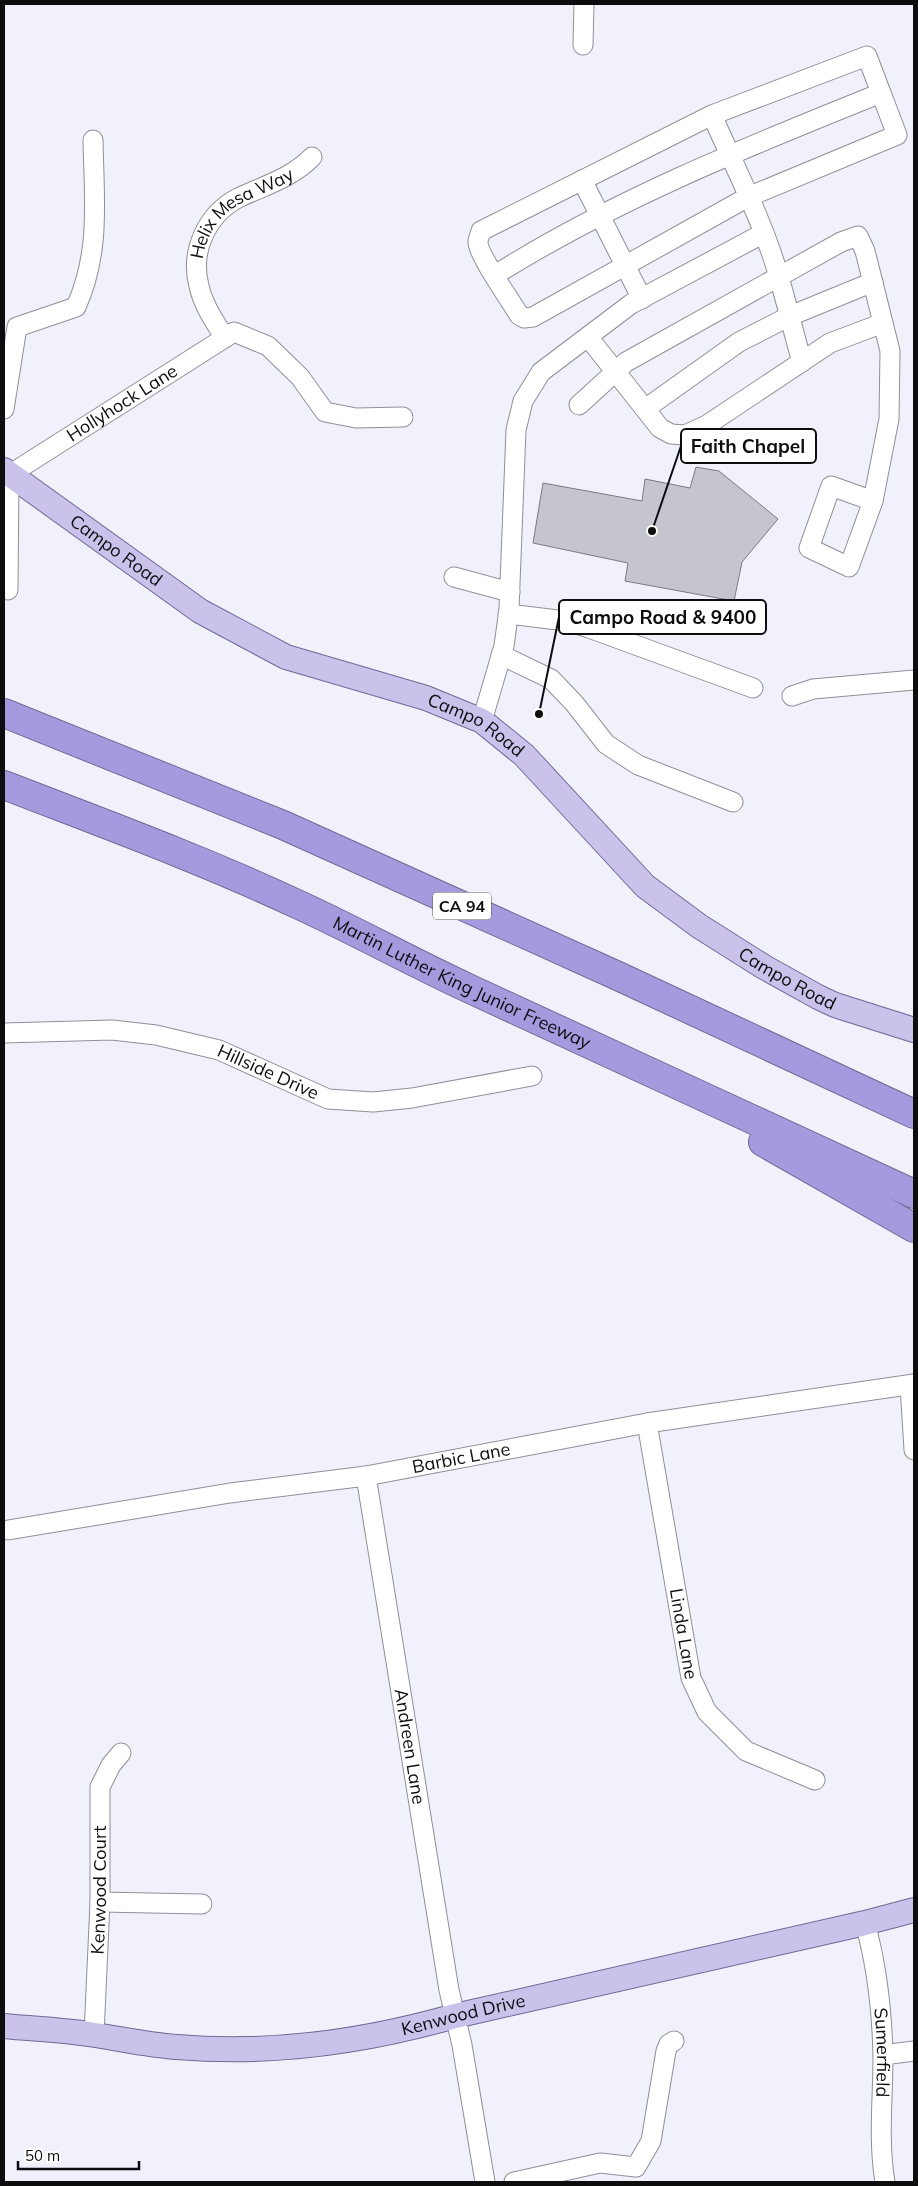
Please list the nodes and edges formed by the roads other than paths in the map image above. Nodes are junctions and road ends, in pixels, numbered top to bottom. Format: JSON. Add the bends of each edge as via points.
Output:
{"nodes":[{"id":1,"x":584,"y":4,"type":"edge"},
{"id":2,"x":583,"y":45,"type":"dead end"},
{"id":3,"x":881,"y":93,"type":"junction"},
{"id":4,"x":712,"y":115,"type":"junction"},
{"id":5,"x":93,"y":140,"type":"dead end"},
{"id":6,"x":729,"y":154,"type":"junction"},
{"id":7,"x":312,"y":157,"type":"dead end"},
{"id":8,"x":582,"y":180,"type":"junction"},
{"id":9,"x":748,"y":197,"type":"junction"},
{"id":10,"x":600,"y":216,"type":"junction"},
{"id":11,"x":764,"y":233,"type":"junction"},
{"id":12,"x":626,"y":265,"type":"junction"},
{"id":13,"x":495,"y":275,"type":"junction"},
{"id":14,"x":779,"y":276,"type":"junction"},
{"id":15,"x":873,"y":282,"type":"junction"},
{"id":16,"x":642,"y":299,"type":"junction"},
{"id":17,"x":790,"y":316,"type":"junction"},
{"id":18,"x":883,"y":323,"type":"junction"},
{"id":19,"x":230,"y":335,"type":"junction"},
{"id":20,"x":588,"y":337,"type":"junction"},
{"id":21,"x":802,"y":362,"type":"junction"},
{"id":22,"x":615,"y":372,"type":"junction"},
{"id":23,"x":579,"y":404,"type":"dead end"},
{"id":24,"x":644,"y":408,"type":"junction"},
{"id":25,"x":4,"y":409,"type":"edge"},
{"id":26,"x":404,"y":417,"type":"dead end"},
{"id":27,"x":7,"y":472,"type":"edge"},
{"id":28,"x":873,"y":501,"type":"dead end"},
{"id":29,"x":454,"y":577,"type":"dead end"},
{"id":30,"x":8,"y":590,"type":"dead end"},
{"id":31,"x":510,"y":592,"type":"junction"},
{"id":32,"x":508,"y":614,"type":"junction"},
{"id":33,"x":501,"y":655,"type":"junction"},
{"id":34,"x":914,"y":680,"type":"edge"},
{"id":35,"x":753,"y":688,"type":"dead end"},
{"id":36,"x":792,"y":696,"type":"dead end"},
{"id":37,"x":4,"y":713,"type":"edge"},
{"id":38,"x":482,"y":721,"type":"junction"},
{"id":39,"x":4,"y":785,"type":"edge"},
{"id":40,"x":733,"y":802,"type":"dead end"},
{"id":41,"x":914,"y":1030,"type":"edge"},
{"id":42,"x":4,"y":1033,"type":"edge"},
{"id":43,"x":613,"y":1053,"type":"junction"},
{"id":44,"x":532,"y":1076,"type":"dead end"},
{"id":45,"x":914,"y":1114,"type":"edge"},
{"id":46,"x":914,"y":1194,"type":"edge"},
{"id":47,"x":914,"y":1228,"type":"edge"},
{"id":48,"x":912,"y":1385,"type":"edge"},
{"id":49,"x":647,"y":1423,"type":"junction"},
{"id":50,"x":914,"y":1450,"type":"edge"},
{"id":51,"x":366,"y":1476,"type":"junction"},
{"id":52,"x":8,"y":1530,"type":"dead end"},
{"id":53,"x":121,"y":1753,"type":"dead end"},
{"id":54,"x":815,"y":1780,"type":"dead end"},
{"id":55,"x":100,"y":1902,"type":"junction"},
{"id":56,"x":202,"y":1904,"type":"dead end"},
{"id":57,"x":914,"y":1910,"type":"edge"},
{"id":58,"x":865,"y":1923,"type":"junction"},
{"id":59,"x":455,"y":2016,"type":"junction"},
{"id":60,"x":4,"y":2026,"type":"edge"},
{"id":61,"x":94,"y":2035,"type":"junction"},
{"id":62,"x":674,"y":2041,"type":"dead end"},
{"id":63,"x":914,"y":2052,"type":"edge"},
{"id":64,"x":883,"y":2055,"type":"junction"},
{"id":65,"x":485,"y":2182,"type":"edge"},
{"id":66,"x":514,"y":2182,"type":"edge"},
{"id":67,"x":885,"y":2182,"type":"edge"}],
"edges":[{"from":1,"to":2,"type":"street"},
{"from":3,"to":4,"type":"street","via":[[867,56]]},
{"from":3,"to":6,"type":"street"},
{"from":3,"to":9,"type":"street","via":[[897,135]]},
{"from":4,"to":6,"type":"street"},
{"from":4,"to":8,"type":"street"},
{"from":5,"to":25,"type":"street","via":[[94,240],[85,287],[76,307],[17,327]]},
{"from":6,"to":9,"type":"street"},
{"from":6,"to":10,"type":"street"},
{"from":7,"to":19,"type":"street","name":"Helix Mesa Way","via":[[302,168],[236,199],[218,213],[203,235],[196,261],[199,288],[206,306]]},
{"from":8,"to":10,"type":"street"},
{"from":8,"to":13,"type":"street","via":[[482,232],[477,241],[479,248]]},
{"from":9,"to":11,"type":"street"},
{"from":9,"to":12,"type":"street"},
{"from":10,"to":12,"type":"street"},
{"from":10,"to":13,"type":"street"},
{"from":11,"to":14,"type":"street"},
{"from":11,"to":16,"type":"street"},
{"from":12,"to":13,"type":"street","via":[[524,318]]},
{"from":12,"to":16,"type":"street"},
{"from":14,"to":15,"type":"street","via":[[858,236]]},
{"from":14,"to":17,"type":"street"},
{"from":14,"to":22,"type":"street","via":[[626,362]]},
{"from":15,"to":17,"type":"street"},
{"from":15,"to":18,"type":"street"},
{"from":16,"to":20,"type":"street"},
{"from":17,"to":21,"type":"street"},
{"from":17,"to":24,"type":"street","via":[[739,342]]},
{"from":18,"to":21,"type":"street","via":[[830,343]]},
{"from":18,"to":28,"type":"street","via":[[890,351],[889,419]]},
{"from":19,"to":26,"type":"street","via":[[268,346],[300,377],[325,412],[356,418]]},
{"from":19,"to":27,"type":"street","name":"Hollyhock Lane"},
{"from":20,"to":22,"type":"street"},
{"from":20,"to":31,"type":"street","via":[[541,372],[523,401],[516,430]]},
{"from":21,"to":24,"type":"street","via":[[707,425],[685,435],[671,434],[660,428]]},
{"from":22,"to":23,"type":"street"},
{"from":22,"to":24,"type":"street"},
{"from":27,"to":30,"type":"street"},
{"from":27,"to":38,"type":"main road","name":"Campo Road","via":[[200,610],[286,657],[426,698]]},
{"from":29,"to":31,"type":"street"},
{"from":31,"to":32,"type":"street"},
{"from":32,"to":33,"type":"street"},
{"from":32,"to":35,"type":"street","via":[[566,621]]},
{"from":33,"to":38,"type":"street"},
{"from":33,"to":40,"type":"street","via":[[551,679],[606,744],[638,765]]},
{"from":34,"to":36,"type":"street","via":[[812,689]]},
{"from":37,"to":45,"type":"highway","number":"CA 94","via":[[283,825]]},
{"from":38,"to":41,"type":"main road","name":"Campo Road","via":[[524,755],[644,886],[699,926],[818,998]]},
{"from":39,"to":43,"type":"highway","name":"Martin Luther King Junior Freeway","via":[[137,836],[296,903],[466,987]]},
{"from":42,"to":44,"type":"street","name":"Hillside Drive","via":[[112,1030],[156,1035],[219,1050],[328,1099],[373,1102],[412,1098]]},
{"from":43,"to":46,"type":"highway","name":"Martin Luther King Junior Freeway","via":[[672,1084]]},
{"from":43,"to":47,"type":"highway","via":[[707,1111]]},
{"from":48,"to":49,"type":"street","name":"Barbic Lane"},
{"from":48,"to":50,"type":"street"},
{"from":49,"to":51,"type":"street","name":"Barbic Lane"},
{"from":49,"to":54,"type":"street","name":"Linda Lane","via":[[691,1678],[707,1712],[746,1751]]},
{"from":51,"to":52,"type":"street","name":"Barbic Lane","via":[[230,1493]]},
{"from":51,"to":59,"type":"street","name":"Andreen Lane"},
{"from":53,"to":55,"type":"street","name":"Kenwood Court","via":[[100,1786]]},
{"from":55,"to":56,"type":"street"},
{"from":55,"to":61,"type":"street","name":"Kenwood Court"},
{"from":57,"to":58,"type":"main road","name":"Kenwood Drive"},
{"from":58,"to":59,"type":"main road","name":"Kenwood Drive"},
{"from":58,"to":64,"type":"street","name":"Sumerfield","via":[[873,1952]]},
{"from":59,"to":61,"type":"main road","name":"Kenwood Drive","via":[[372,2037],[287,2048],[176,2047]]},
{"from":59,"to":65,"type":"street","name":"Andreen Lane"},
{"from":60,"to":61,"type":"main road","name":"Kenwood Drive"},
{"from":62,"to":66,"type":"street","via":[[666,2051],[651,2141],[636,2167],[600,2164]]},
{"from":63,"to":64,"type":"street"},
{"from":64,"to":67,"type":"street","name":"Sumerfield","via":[[881,2158]]}]}
